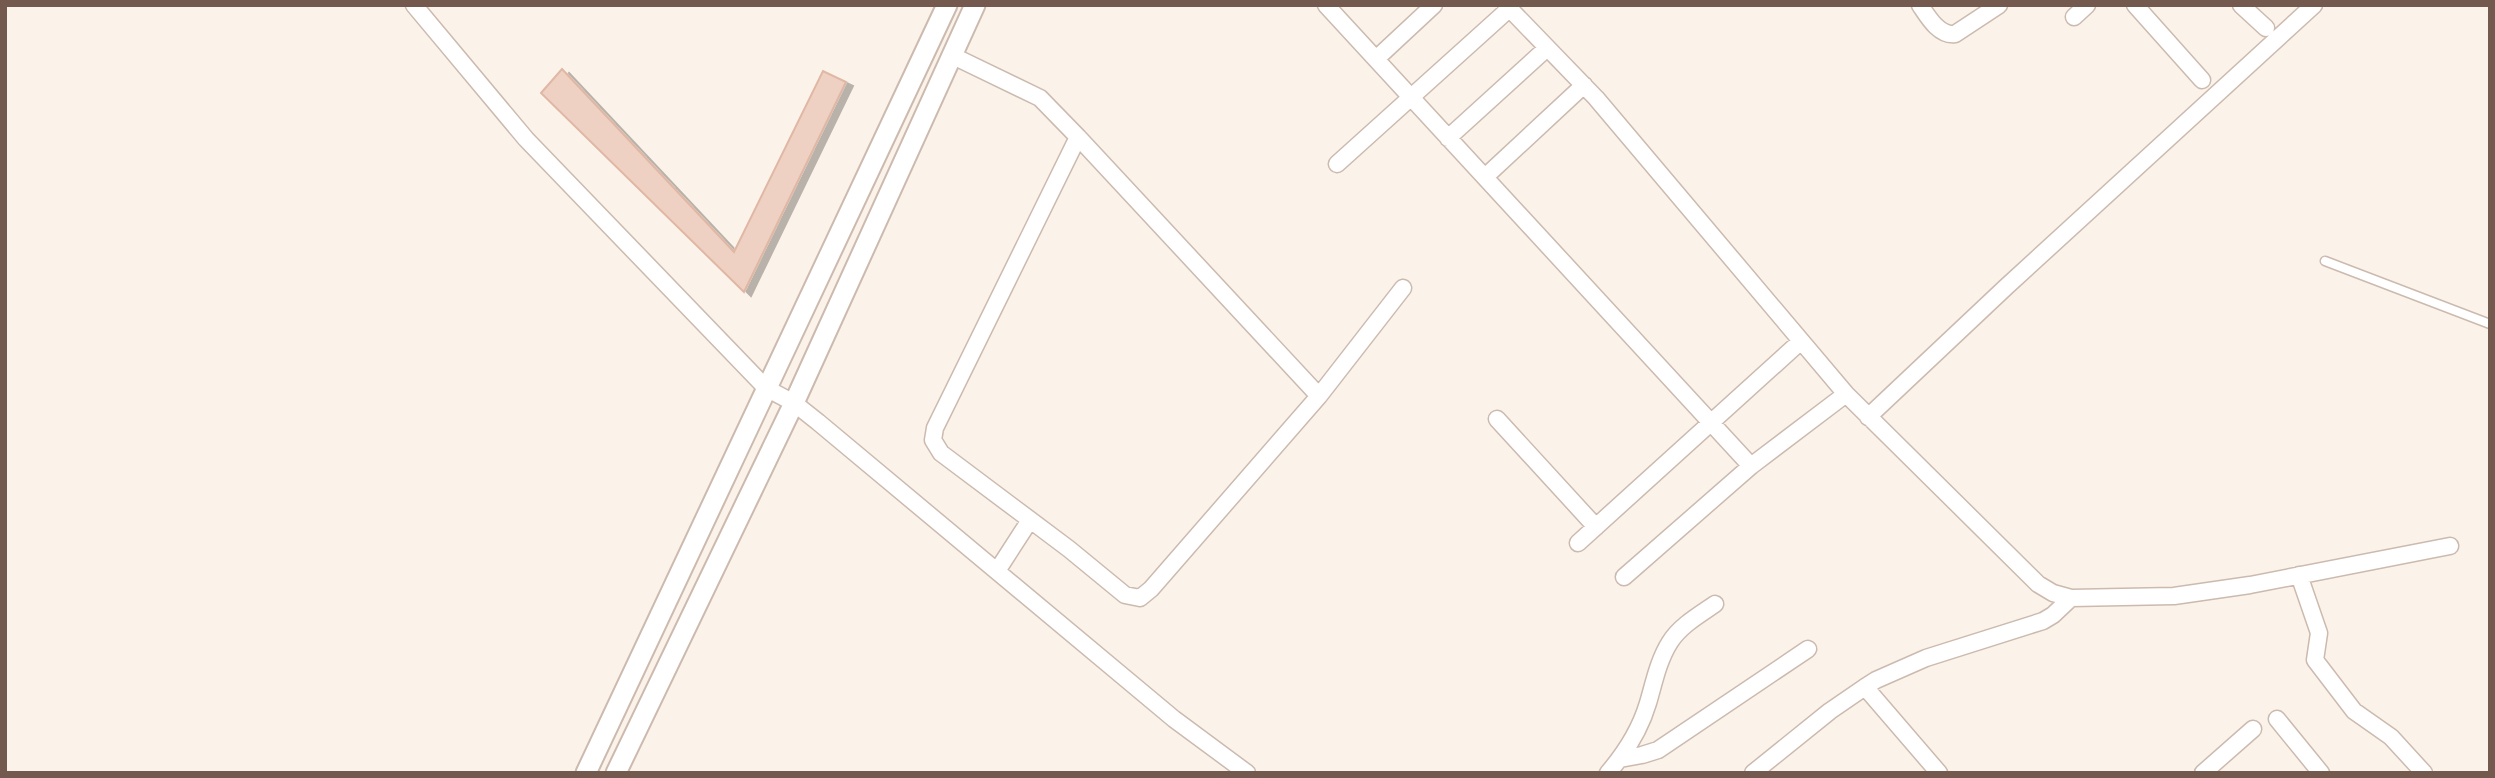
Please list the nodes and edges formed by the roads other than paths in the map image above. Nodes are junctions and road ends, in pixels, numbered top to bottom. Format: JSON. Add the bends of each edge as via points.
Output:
{"nodes":[{"id":1,"x":414,"y":5,"type":"edge"},
{"id":2,"x":947,"y":5,"type":"edge"},
{"id":3,"x":975,"y":5,"type":"edge"},
{"id":4,"x":1326,"y":5,"type":"edge"},
{"id":5,"x":1434,"y":5,"type":"edge"},
{"id":6,"x":1920,"y":5,"type":"edge"},
{"id":7,"x":1999,"y":5,"type":"edge"},
{"id":8,"x":2087,"y":5,"type":"edge"},
{"id":9,"x":2135,"y":5,"type":"edge"},
{"id":10,"x":2241,"y":5,"type":"edge"},
{"id":11,"x":2314,"y":5,"type":"edge"},
{"id":12,"x":1507,"y":7,"type":"edge"},
{"id":13,"x":2074,"y":17,"type":"dead end"},
{"id":14,"x":2266,"y":29,"type":"dead end"},
{"id":15,"x":1547,"y":48,"type":"junction"},
{"id":16,"x":951,"y":55,"type":"junction"},
{"id":17,"x":1376,"y":59,"type":"junction"},
{"id":18,"x":2202,"y":80,"type":"dead end"},
{"id":19,"x":1584,"y":85,"type":"junction"},
{"id":20,"x":1412,"y":99,"type":"junction"},
{"id":21,"x":1077,"y":137,"type":"junction"},
{"id":22,"x":1448,"y":138,"type":"junction"},
{"id":23,"x":1337,"y":164,"type":"dead end"},
{"id":24,"x":1485,"y":177,"type":"junction"},
{"id":25,"x":2325,"y":261,"type":"dead end"},
{"id":26,"x":1403,"y":288,"type":"dead end"},
{"id":27,"x":2490,"y":324,"type":"edge"},
{"id":28,"x":1801,"y":341,"type":"junction"},
{"id":29,"x":766,"y":388,"type":"junction"},
{"id":30,"x":1846,"y":394,"type":"junction"},
{"id":31,"x":1319,"y":396,"type":"junction"},
{"id":32,"x":794,"y":403,"type":"junction"},
{"id":33,"x":1868,"y":416,"type":"junction"},
{"id":34,"x":1497,"y":419,"type":"dead end"},
{"id":35,"x":1711,"y":422,"type":"junction"},
{"id":36,"x":1751,"y":466,"type":"junction"},
{"id":37,"x":1030,"y":520,"type":"junction"},
{"id":38,"x":1596,"y":527,"type":"junction"},
{"id":39,"x":1578,"y":544,"type":"dead end"},
{"id":40,"x":2450,"y":547,"type":"dead end"},
{"id":41,"x":997,"y":571,"type":"junction"},
{"id":42,"x":2299,"y":575,"type":"junction"},
{"id":43,"x":1624,"y":577,"type":"dead end"},
{"id":44,"x":2071,"y":598,"type":"junction"},
{"id":45,"x":1715,"y":604,"type":"dead end"},
{"id":46,"x":1808,"y":649,"type":"dead end"},
{"id":47,"x":1865,"y":687,"type":"junction"},
{"id":48,"x":2277,"y":719,"type":"dead end"},
{"id":49,"x":2253,"y":729,"type":"dead end"},
{"id":50,"x":1620,"y":759,"type":"junction"},
{"id":51,"x":586,"y":773,"type":"edge"},
{"id":52,"x":616,"y":773,"type":"edge"},
{"id":53,"x":1247,"y":773,"type":"edge"},
{"id":54,"x":1608,"y":773,"type":"edge"},
{"id":55,"x":1753,"y":773,"type":"edge"},
{"id":56,"x":1940,"y":773,"type":"edge"},
{"id":57,"x":2203,"y":773,"type":"edge"},
{"id":58,"x":2321,"y":773,"type":"edge"},
{"id":59,"x":2424,"y":773,"type":"edge"}],
"edges":[{"from":1,"to":29,"type":"street","via":[[526,139]]},
{"from":2,"to":29,"type":"street"},
{"from":3,"to":16,"type":"street"},
{"from":4,"to":17,"type":"street"},
{"from":5,"to":17,"type":"street"},
{"from":6,"to":7,"type":"street","via":[[1948,35]]},
{"from":8,"to":13,"type":"street"},
{"from":9,"to":18,"type":"street"},
{"from":10,"to":14,"type":"street"},
{"from":11,"to":33,"type":"street"},
{"from":12,"to":15,"type":"street"},
{"from":12,"to":20,"type":"street"},
{"from":15,"to":19,"type":"street"},
{"from":15,"to":22,"type":"street"},
{"from":16,"to":21,"type":"street","via":[[1040,98]]},
{"from":16,"to":32,"type":"street"},
{"from":17,"to":20,"type":"street"},
{"from":19,"to":24,"type":"street"},
{"from":19,"to":28,"type":"street"},
{"from":20,"to":22,"type":"street"},
{"from":20,"to":23,"type":"street"},
{"from":21,"to":31,"type":"street"},
{"from":21,"to":37,"type":"street","via":[[933,440],[941,453]]},
{"from":22,"to":24,"type":"street"},
{"from":24,"to":35,"type":"street"},
{"from":25,"to":27,"type":"lane"},
{"from":26,"to":31,"type":"street"},
{"from":28,"to":30,"type":"street"},
{"from":28,"to":35,"type":"street"},
{"from":29,"to":32,"type":"street"},
{"from":29,"to":51,"type":"street"},
{"from":30,"to":33,"type":"street"},
{"from":30,"to":36,"type":"street"},
{"from":31,"to":37,"type":"street","via":[[1140,598],[1125,595]]},
{"from":32,"to":41,"type":"street"},
{"from":32,"to":52,"type":"street"},
{"from":33,"to":44,"type":"street","via":[[2038,584]]},
{"from":34,"to":38,"type":"street"},
{"from":35,"to":36,"type":"street"},
{"from":35,"to":38,"type":"street"},
{"from":36,"to":43,"type":"street"},
{"from":37,"to":41,"type":"street"},
{"from":38,"to":39,"type":"street"},
{"from":40,"to":42,"type":"street"},
{"from":41,"to":53,"type":"street","via":[[1174,719]]},
{"from":42,"to":44,"type":"street","via":[[2174,596]]},
{"from":42,"to":59,"type":"street","via":[[2319,633],[2315,660],[2354,711],[2391,737]]},
{"from":44,"to":47,"type":"street","via":[[2043,621],[1926,658]]},
{"from":45,"to":50,"type":"street","via":[[1671,641],[1636,734]]},
{"from":46,"to":50,"type":"street","via":[[1658,750]]},
{"from":47,"to":55,"type":"street"},
{"from":47,"to":56,"type":"street"},
{"from":48,"to":58,"type":"street"},
{"from":49,"to":57,"type":"street"},
{"from":50,"to":54,"type":"street"}]}
